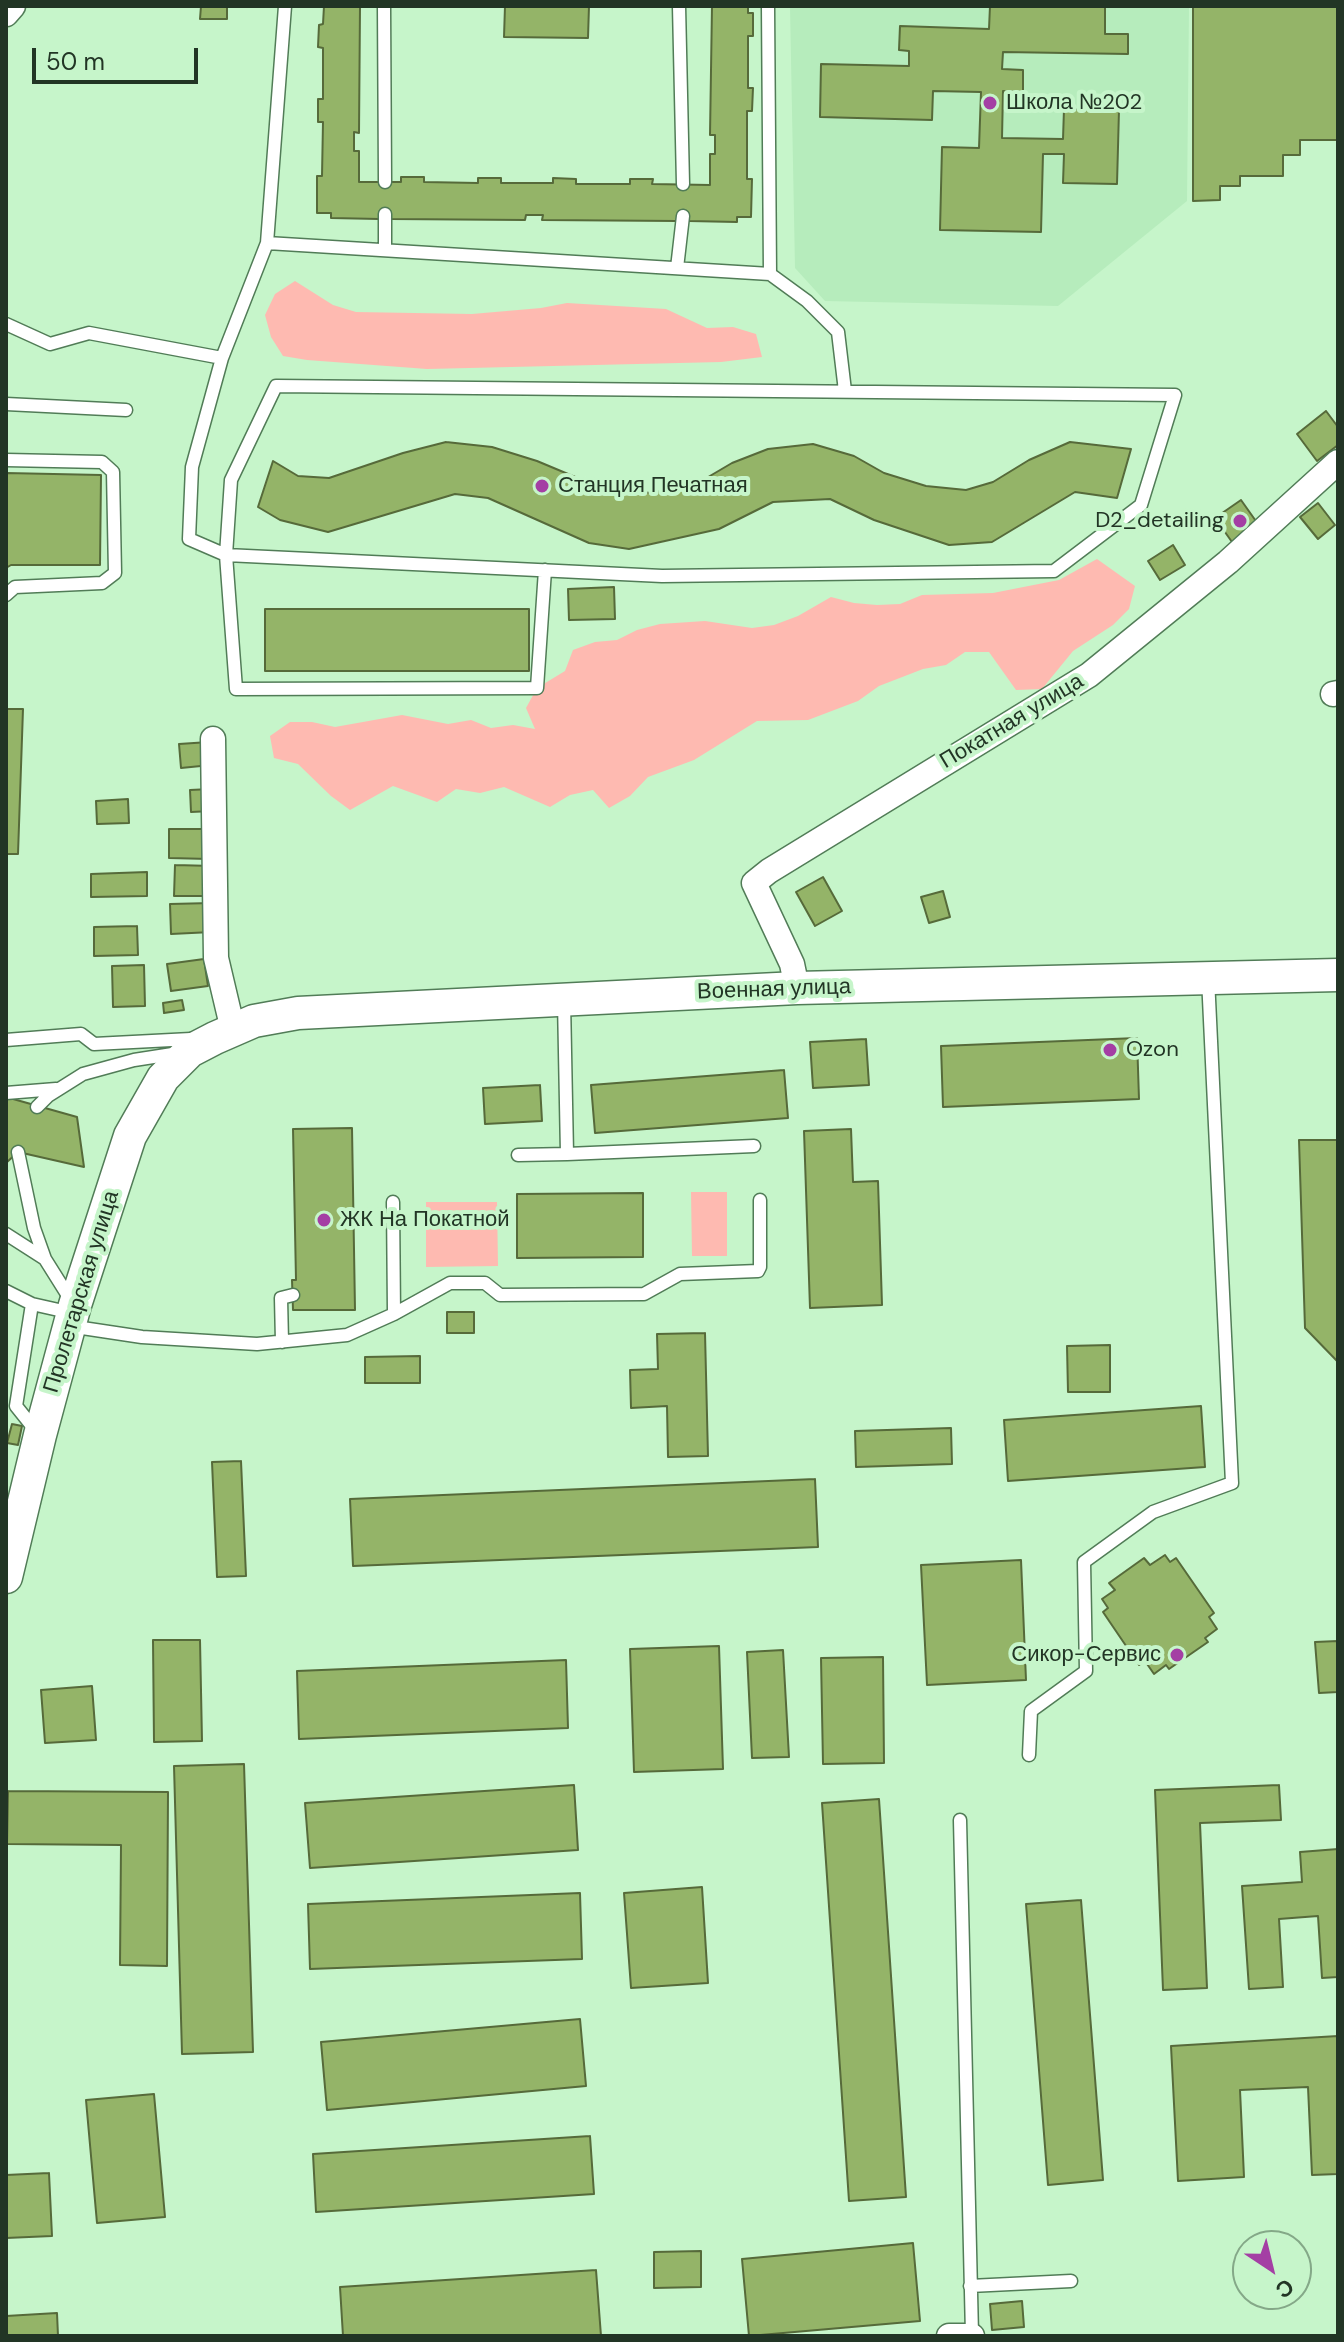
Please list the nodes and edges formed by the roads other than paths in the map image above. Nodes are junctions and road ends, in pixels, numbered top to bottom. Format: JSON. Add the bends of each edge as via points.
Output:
{"nodes":[{"id":1,"x":13,"y":6,"type":"edge"},
{"id":2,"x":285,"y":6,"type":"edge"},
{"id":3,"x":384,"y":6,"type":"edge"},
{"id":4,"x":679,"y":6,"type":"edge"},
{"id":5,"x":768,"y":6,"type":"edge"},
{"id":6,"x":6,"y":14,"type":"edge"},
{"id":7,"x":385,"y":182,"type":"dead end"},
{"id":8,"x":683,"y":184,"type":"dead end"},
{"id":9,"x":385,"y":214,"type":"dead end"},
{"id":10,"x":683,"y":216,"type":"dead end"},
{"id":11,"x":267,"y":243,"type":"junction"},
{"id":12,"x":385,"y":250,"type":"junction"},
{"id":13,"x":677,"y":268,"type":"junction"},
{"id":14,"x":770,"y":274,"type":"junction"},
{"id":15,"x":6,"y":324,"type":"edge"},
{"id":16,"x":222,"y":358,"type":"junction"},
{"id":17,"x":845,"y":391,"type":"junction"},
{"id":18,"x":6,"y":404,"type":"edge"},
{"id":19,"x":126,"y":410,"type":"dead end"},
{"id":20,"x":6,"y":460,"type":"edge"},
{"id":21,"x":1338,"y":462,"type":"edge"},
{"id":22,"x":226,"y":555,"type":"junction"},
{"id":23,"x":545,"y":570,"type":"junction"},
{"id":24,"x":6,"y":595,"type":"edge"},
{"id":25,"x":213,"y":739,"type":"dead end"},
{"id":26,"x":1338,"y":975,"type":"edge"},
{"id":27,"x":1208,"y":978,"type":"junction"},
{"id":28,"x":797,"y":988,"type":"junction"},
{"id":29,"x":564,"y":1001,"type":"junction"},
{"id":30,"x":6,"y":1040,"type":"edge"},
{"id":31,"x":212,"y":1040,"type":"junction"},
{"id":32,"x":59,"y":1089,"type":"junction"},
{"id":33,"x":6,"y":1093,"type":"edge"},
{"id":34,"x":37,"y":1107,"type":"dead end"},
{"id":35,"x":754,"y":1146,"type":"dead end"},
{"id":36,"x":18,"y":1152,"type":"dead end"},
{"id":37,"x":567,"y":1154,"type":"junction"},
{"id":38,"x":518,"y":1155,"type":"dead end"},
{"id":39,"x":760,"y":1200,"type":"dead end"},
{"id":40,"x":393,"y":1202,"type":"dead end"},
{"id":41,"x":6,"y":1234,"type":"edge"},
{"id":42,"x":45,"y":1259,"type":"junction"},
{"id":43,"x":6,"y":1291,"type":"edge"},
{"id":44,"x":293,"y":1295,"type":"dead end"},
{"id":45,"x":32,"y":1304,"type":"junction"},
{"id":46,"x":394,"y":1314,"type":"junction"},
{"id":47,"x":72,"y":1315,"type":"junction"},
{"id":48,"x":282,"y":1342,"type":"junction"},
{"id":49,"x":40,"y":1435,"type":"junction"},
{"id":50,"x":10,"y":1539,"type":"edge"},
{"id":51,"x":6,"y":1577,"type":"edge"},
{"id":52,"x":1029,"y":1755,"type":"dead end"},
{"id":53,"x":960,"y":1820,"type":"dead end"},
{"id":54,"x":1071,"y":2281,"type":"dead end"},
{"id":55,"x":970,"y":2286,"type":"junction"},
{"id":56,"x":964,"y":2336,"type":"edge"}],
"edges":[{"from":1,"to":6,"type":"street"},
{"from":2,"to":11,"type":"lane"},
{"from":3,"to":7,"type":"lane"},
{"from":4,"to":8,"type":"lane"},
{"from":5,"to":14,"type":"lane"},
{"from":9,"to":12,"type":"lane"},
{"from":10,"to":13,"type":"lane"},
{"from":11,"to":12,"type":"lane"},
{"from":11,"to":16,"type":"lane"},
{"from":12,"to":13,"type":"lane"},
{"from":13,"to":14,"type":"lane"},
{"from":14,"to":17,"type":"lane","via":[[838,332]]},
{"from":15,"to":16,"type":"lane","via":[[50,344],[89,333]]},
{"from":16,"to":22,"type":"lane","via":[[192,467],[189,539]]},
{"from":17,"to":22,"type":"lane","via":[[276,386],[231,480]]},
{"from":17,"to":23,"type":"lane","via":[[1175,395],[1141,505],[1054,571],[662,576]]},
{"from":18,"to":19,"type":"lane"},
{"from":20,"to":24,"type":"lane","via":[[102,462],[113,472],[115,573],[102,583],[15,587]]},
{"from":21,"to":28,"type":"street","name":"Покатная улица","via":[[1228,562],[1089,675],[754,883],[792,964]]},
{"from":22,"to":23,"type":"lane"},
{"from":22,"to":23,"type":"lane","via":[[236,689],[537,688]]},
{"from":25,"to":31,"type":"street"},
{"from":26,"to":27,"type":"main road","name":"Военная улица"},
{"from":27,"to":28,"type":"main road","name":"Военная улица"},
{"from":27,"to":52,"type":"lane","via":[[1232,1483],[1153,1512],[1084,1562],[1086,1671],[1031,1711]]},
{"from":28,"to":29,"type":"main road","name":"Военная улица"},
{"from":29,"to":31,"type":"main road","name":"Военная улица","via":[[298,1013],[254,1021]]},
{"from":29,"to":37,"type":"lane"},
{"from":30,"to":31,"type":"lane","via":[[81,1034],[94,1044]]},
{"from":31,"to":32,"type":"lane","via":[[83,1074]]},
{"from":31,"to":47,"type":"main road","name":"Пролетарская улица","via":[[163,1078],[130,1136]]},
{"from":32,"to":33,"type":"lane"},
{"from":32,"to":34,"type":"lane"},
{"from":35,"to":37,"type":"lane"},
{"from":36,"to":42,"type":"lane"},
{"from":37,"to":38,"type":"lane"},
{"from":39,"to":46,"type":"lane","via":[[760,1267],[755,1273],[680,1274],[644,1294],[500,1295],[485,1283],[450,1283]]},
{"from":40,"to":46,"type":"lane"},
{"from":41,"to":42,"type":"lane"},
{"from":42,"to":47,"type":"lane"},
{"from":43,"to":45,"type":"lane"},
{"from":44,"to":48,"type":"lane","via":[[281,1298]]},
{"from":45,"to":47,"type":"lane"},
{"from":45,"to":49,"type":"lane","via":[[16,1406]]},
{"from":46,"to":48,"type":"lane","via":[[341,1337]]},
{"from":47,"to":48,"type":"lane","via":[[142,1337]]},
{"from":47,"to":49,"type":"main road","name":"Пролетарская улица"},
{"from":49,"to":50,"type":"main road","name":"Пролетарская улица"},
{"from":50,"to":51,"type":"main road","name":"Пролетарская улица"},
{"from":53,"to":55,"type":"lane"},
{"from":54,"to":55,"type":"lane"},
{"from":55,"to":56,"type":"lane"}]}
